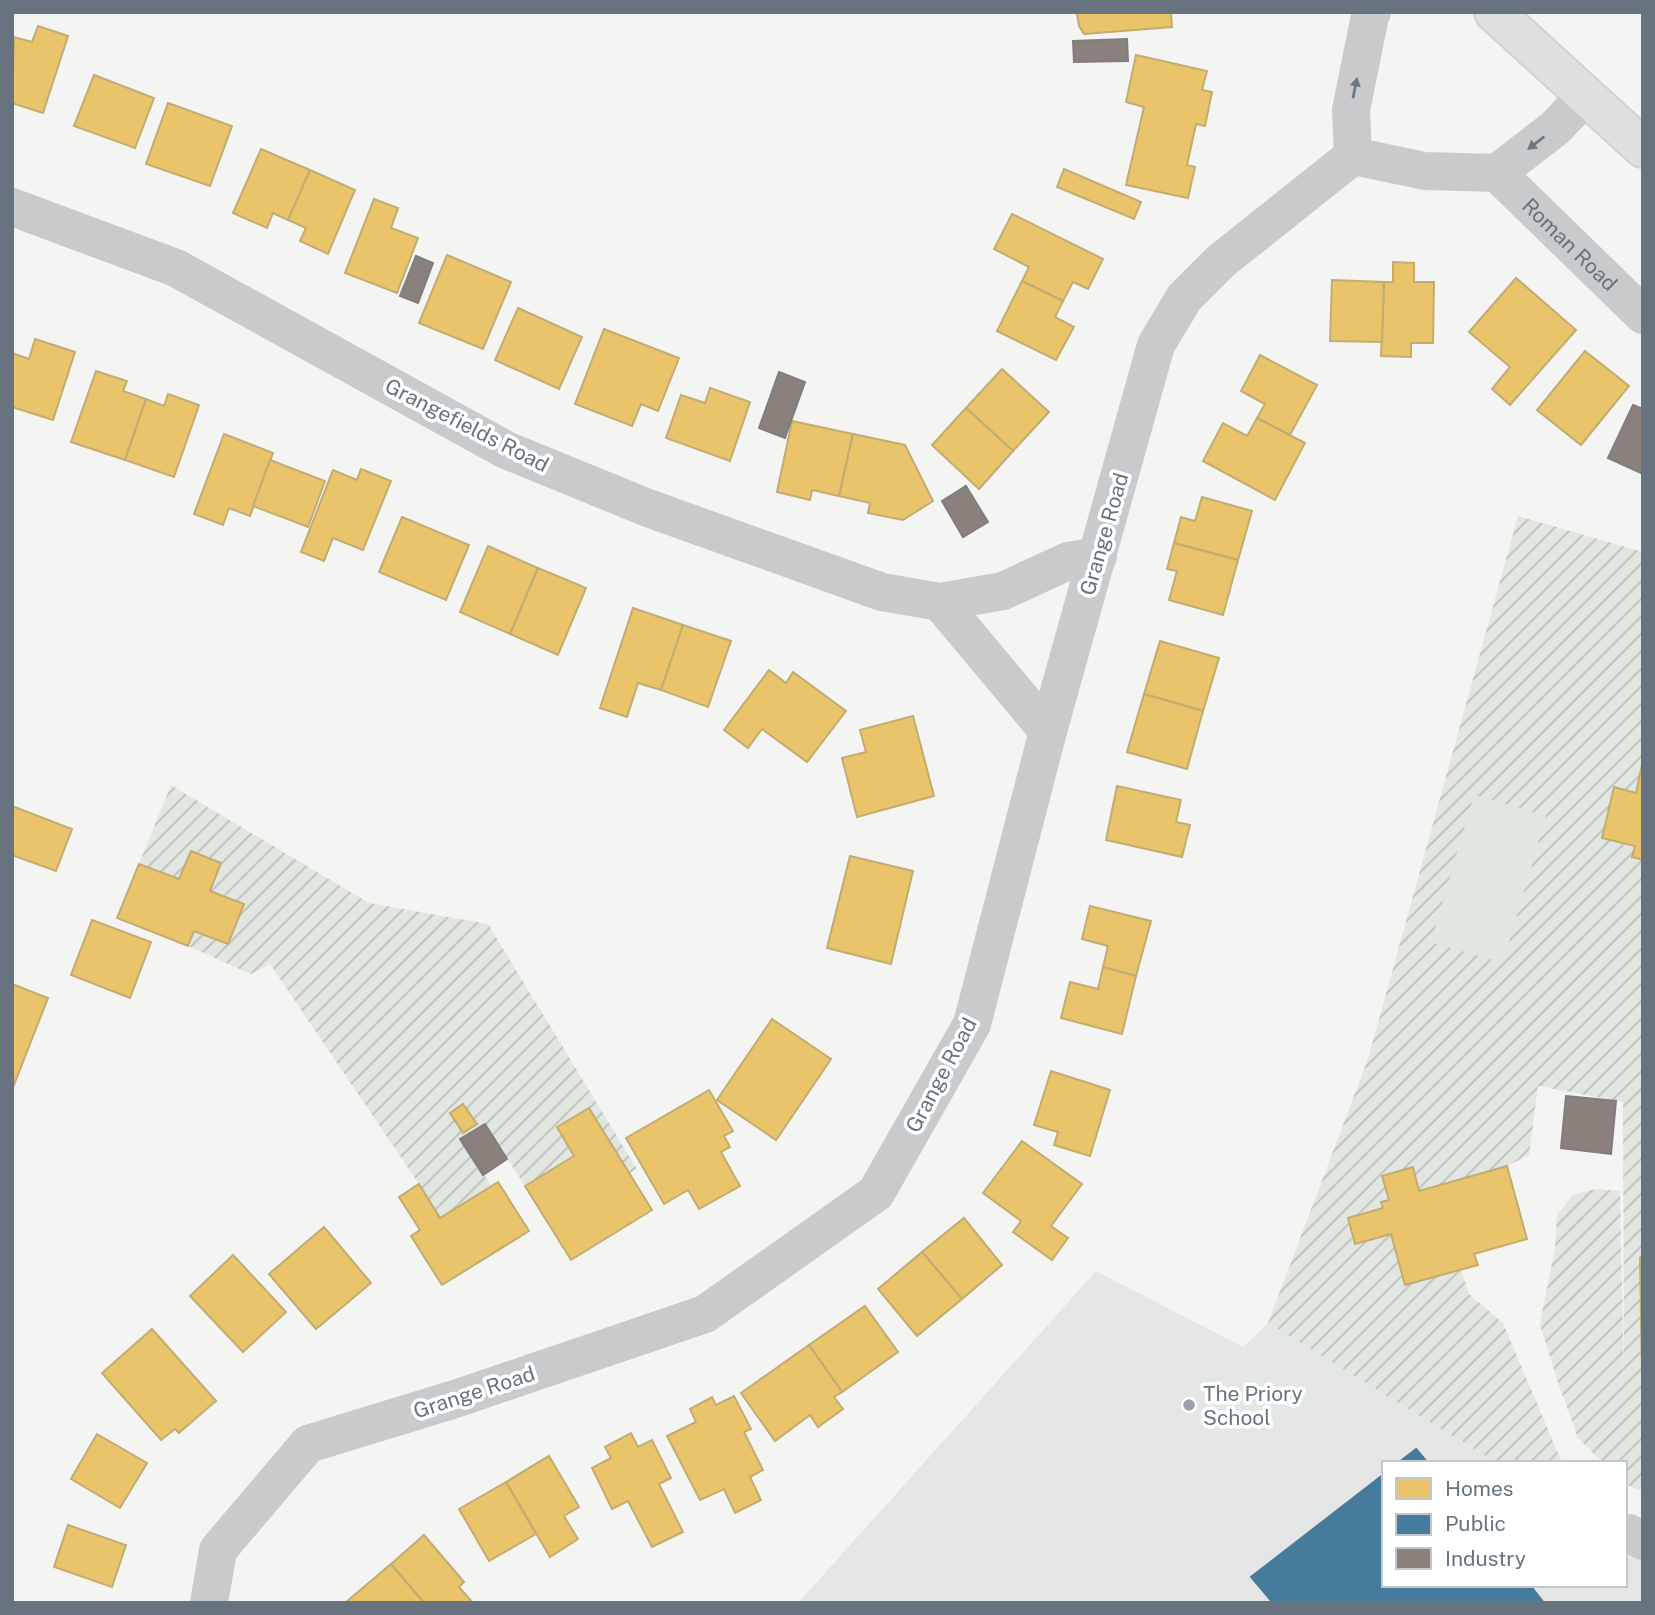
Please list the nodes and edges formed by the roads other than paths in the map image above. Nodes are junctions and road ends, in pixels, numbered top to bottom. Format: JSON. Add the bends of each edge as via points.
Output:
{"nodes":[{"id":1,"x":1494,"y":12,"type":"edge"},
{"id":2,"x":1369,"y":13,"type":"edge"},
{"id":3,"x":1585,"y":97,"type":"junction"},
{"id":4,"x":1643,"y":148,"type":"edge"},
{"id":5,"x":1353,"y":156,"type":"junction"},
{"id":6,"x":1497,"y":173,"type":"junction"},
{"id":7,"x":12,"y":206,"type":"edge"},
{"id":8,"x":1643,"y":315,"type":"edge"},
{"id":9,"x":1098,"y":556,"type":"junction"},
{"id":10,"x":940,"y":601,"type":"junction"},
{"id":11,"x":1048,"y":731,"type":"junction"},
{"id":12,"x":209,"y":1603,"type":"edge"}],
"edges":[{"from":1,"to":3,"type":"main road"},
{"from":5,"to":2,"type":"street","one_way":true,"via":[[1351,110]]},
{"from":3,"to":4,"type":"main road"},
{"from":3,"to":6,"type":"street","one_way":true,"via":[[1555,128]]},
{"from":5,"to":6,"type":"street","via":[[1425,171]]},
{"from":5,"to":9,"type":"street","name":"Grange Road","via":[[1221,261],[1184,298],[1156,345]]},
{"from":6,"to":8,"type":"street","name":"Roman Road"},
{"from":7,"to":10,"type":"street","name":"Grangefields Road","via":[[176,268],[506,450],[648,508],[882,592]]},
{"from":9,"to":10,"type":"street","name":"Grangefields Road","via":[[1068,561],[1003,591]]},
{"from":9,"to":11,"type":"street","name":"Grange Road"},
{"from":10,"to":11,"type":"street"},
{"from":11,"to":12,"type":"street","name":"Grange Road","via":[[972,1024],[876,1193],[705,1314],[308,1444],[218,1549]]}]}
